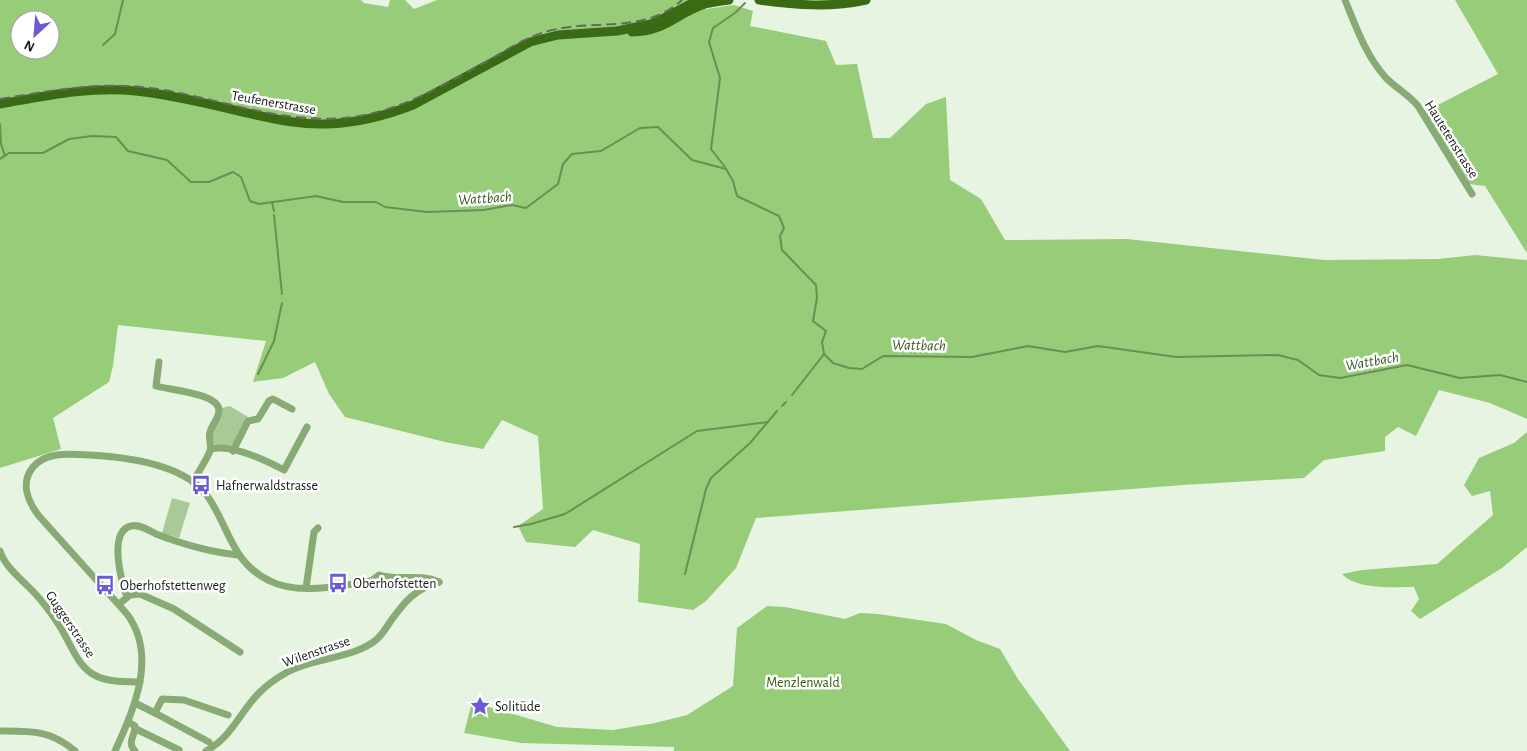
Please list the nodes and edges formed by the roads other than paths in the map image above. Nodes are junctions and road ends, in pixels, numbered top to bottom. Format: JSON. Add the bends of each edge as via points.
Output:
{"nodes":[{"id":1,"x":729,"y":0,"type":"edge"},
{"id":2,"x":759,"y":0,"type":"edge"},
{"id":3,"x":866,"y":0,"type":"edge"},
{"id":4,"x":1345,"y":0,"type":"edge"},
{"id":5,"x":703,"y":1,"type":"edge"},
{"id":6,"x":0,"y":104,"type":"edge"},
{"id":7,"x":1472,"y":194,"type":"dead end"},
{"id":8,"x":160,"y":362,"type":"dead end"},
{"id":9,"x":292,"y":409,"type":"dead end"},
{"id":10,"x":307,"y":427,"type":"dead end"},
{"id":11,"x":211,"y":449,"type":"junction"},
{"id":12,"x":233,"y":451,"type":"junction"},
{"id":13,"x":192,"y":482,"type":"junction"},
{"id":14,"x":318,"y":528,"type":"dead end"},
{"id":15,"x":0,"y":551,"type":"edge"},
{"id":16,"x":238,"y":555,"type":"junction"},
{"id":17,"x":306,"y":588,"type":"junction"},
{"id":18,"x":127,"y":596,"type":"junction"},
{"id":19,"x":119,"y":604,"type":"junction"},
{"id":20,"x":240,"y":652,"type":"dead end"},
{"id":21,"x":140,"y":682,"type":"junction"},
{"id":22,"x":135,"y":703,"type":"junction"},
{"id":23,"x":155,"y":714,"type":"junction"},
{"id":24,"x":228,"y":715,"type":"dead end"},
{"id":25,"x":128,"y":722,"type":"junction"},
{"id":26,"x":136,"y":729,"type":"junction"},
{"id":27,"x":0,"y":731,"type":"edge"},
{"id":28,"x":209,"y":742,"type":"dead end"},
{"id":29,"x":179,"y":750,"type":"edge"},
{"id":30,"x":75,"y":751,"type":"edge"},
{"id":31,"x":115,"y":751,"type":"edge"},
{"id":32,"x":135,"y":751,"type":"edge"},
{"id":33,"x":206,"y":751,"type":"edge"}],
"edges":[{"from":1,"to":5,"type":"main road","name":"Teufenerstrasse"},
{"from":2,"to":3,"type":"main road","via":[[810,5]]},
{"from":4,"to":7,"type":"street","name":"Hautetenstrasse","via":[[1371,59],[1391,83],[1418,106]]},
{"from":5,"to":6,"type":"main road","name":"Teufenerstrasse","via":[[668,24],[652,30],[558,35],[530,42],[413,105],[394,113],[353,122],[306,124],[162,94],[119,89],[75,92]]},
{"from":8,"to":11,"type":"street","via":[[156,386],[194,393],[217,404],[217,418],[209,435]]},
{"from":9,"to":12,"type":"street","via":[[273,398],[268,401],[258,419],[248,421]]},
{"from":10,"to":12,"type":"street","via":[[284,470],[259,457]]},
{"from":11,"to":12,"type":"street","via":[[218,447]]},
{"from":11,"to":13,"type":"street"},
{"from":13,"to":16,"type":"street","via":[[205,493]]},
{"from":13,"to":19,"type":"street","via":[[150,464],[92,455],[53,455],[30,471],[26,490],[32,506]]},
{"from":14,"to":17,"type":"street","via":[[314,532]]},
{"from":15,"to":21,"type":"street","name":"Guggerstrasse","via":[[3,561],[38,597],[89,672],[112,681]]},
{"from":16,"to":17,"type":"street","via":[[271,582]]},
{"from":16,"to":18,"type":"street","via":[[176,542],[140,527],[125,528],[118,544],[118,561]]},
{"from":17,"to":33,"type":"street","name":"Wilenstrasse","via":[[371,582],[379,575],[439,582],[408,598],[382,634],[368,645],[291,670],[270,684],[259,693],[226,736]]},
{"from":18,"to":19,"type":"street"},
{"from":18,"to":20,"type":"street","via":[[140,594],[174,610]]},
{"from":19,"to":21,"type":"street","via":[[132,620],[141,641],[144,660]]},
{"from":21,"to":22,"type":"street"},
{"from":22,"to":23,"type":"street"},
{"from":22,"to":25,"type":"street"},
{"from":23,"to":24,"type":"street","via":[[162,699],[184,700]]},
{"from":23,"to":28,"type":"street"},
{"from":25,"to":26,"type":"street"},
{"from":25,"to":31,"type":"street"},
{"from":26,"to":29,"type":"street"},
{"from":26,"to":32,"type":"street","via":[[131,741]]},
{"from":27,"to":30,"type":"street","via":[[36,731],[56,738]]}]}
